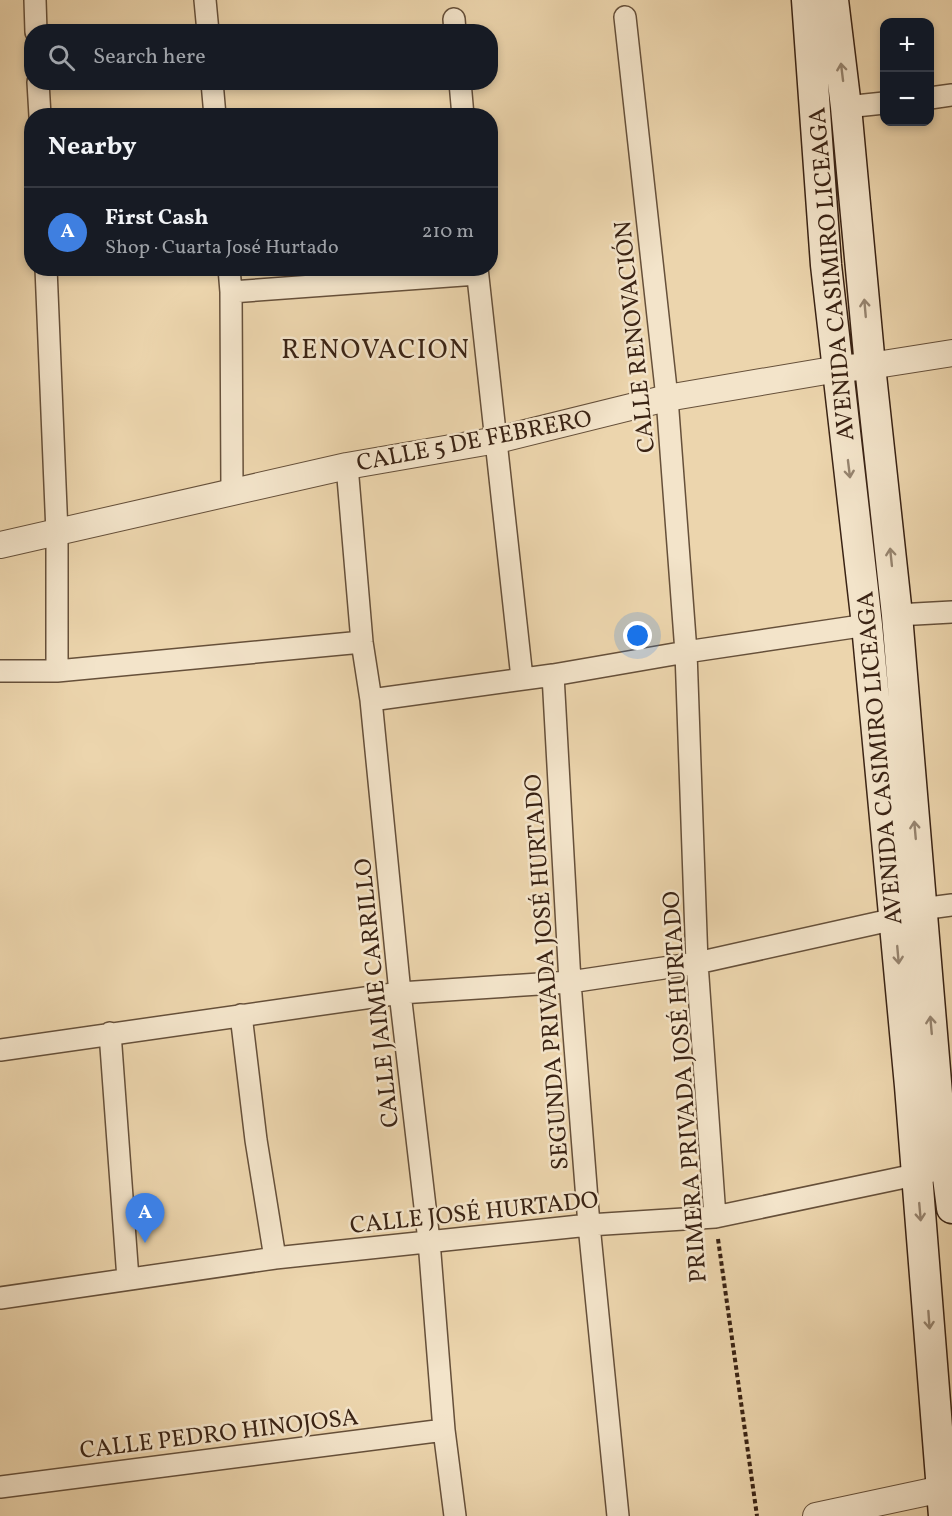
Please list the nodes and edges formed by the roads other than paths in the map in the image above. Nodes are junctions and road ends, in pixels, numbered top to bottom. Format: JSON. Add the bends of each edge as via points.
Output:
{"nodes":[{"id":1,"x":35,"y":0,"type":"edge"},
{"id":2,"x":205,"y":0,"type":"edge"},
{"id":3,"x":807,"y":0,"type":"edge"},
{"id":4,"x":833,"y":0,"type":"edge"},
{"id":5,"x":625,"y":17,"type":"dead end"},
{"id":6,"x":36,"y":24,"type":"edge"},
{"id":7,"x":207,"y":24,"type":"edge"},
{"id":8,"x":38,"y":90,"type":"edge"},
{"id":9,"x":213,"y":90,"type":"edge"},
{"id":10,"x":461,"y":90,"type":"edge"},
{"id":11,"x":952,"y":95,"type":"edge"},
{"id":12,"x":934,"y":97,"type":"edge"},
{"id":13,"x":880,"y":104,"type":"edge"},
{"id":14,"x":846,"y":107,"type":"junction"},
{"id":15,"x":39,"y":108,"type":"edge"},
{"id":16,"x":214,"y":108,"type":"edge"},
{"id":17,"x":462,"y":108,"type":"edge"},
{"id":18,"x":46,"y":276,"type":"edge"},
{"id":19,"x":230,"y":276,"type":"edge"},
{"id":20,"x":418,"y":276,"type":"edge"},
{"id":21,"x":478,"y":276,"type":"edge"},
{"id":22,"x":231,"y":292,"type":"junction"},
{"id":23,"x":952,"y":352,"type":"edge"},
{"id":24,"x":870,"y":366,"type":"junction"},
{"id":25,"x":838,"y":369,"type":"junction"},
{"id":26,"x":668,"y":398,"type":"junction"},
{"id":27,"x":496,"y":440,"type":"junction"},
{"id":28,"x":347,"y":466,"type":"junction"},
{"id":29,"x":232,"y":491,"type":"junction"},
{"id":30,"x":57,"y":533,"type":"junction"},
{"id":31,"x":0,"y":545,"type":"edge"},
{"id":32,"x":952,"y":612,"type":"edge"},
{"id":33,"x":897,"y":615,"type":"junction"},
{"id":34,"x":867,"y":625,"type":"junction"},
{"id":35,"x":362,"y":642,"type":"junction"},
{"id":36,"x":686,"y":652,"type":"junction"},
{"id":37,"x":0,"y":671,"type":"edge"},
{"id":38,"x":57,"y":671,"type":"junction"},
{"id":39,"x":553,"y":675,"type":"junction"},
{"id":40,"x":522,"y":678,"type":"junction"},
{"id":41,"x":371,"y":700,"type":"junction"},
{"id":42,"x":952,"y":904,"type":"edge"},
{"id":43,"x":908,"y":914,"type":"junction"},
{"id":44,"x":697,"y":963,"type":"junction"},
{"id":45,"x":570,"y":982,"type":"junction"},
{"id":46,"x":400,"y":993,"type":"junction"},
{"id":47,"x":241,"y":1015,"type":"junction"},
{"id":48,"x":110,"y":1033,"type":"junction"},
{"id":49,"x":0,"y":1050,"type":"edge"},
{"id":50,"x":950,"y":1169,"type":"edge"},
{"id":51,"x":916,"y":1174,"type":"junction"},
{"id":52,"x":952,"y":1208,"type":"edge"},
{"id":53,"x":715,"y":1217,"type":"junction"},
{"id":54,"x":589,"y":1225,"type":"junction"},
{"id":55,"x":429,"y":1241,"type":"junction"},
{"id":56,"x":275,"y":1258,"type":"junction"},
{"id":57,"x":128,"y":1279,"type":"junction"},
{"id":58,"x":0,"y":1298,"type":"edge"},
{"id":59,"x":444,"y":1430,"type":"junction"},
{"id":60,"x":0,"y":1487,"type":"edge"},
{"id":61,"x":899,"y":1497,"type":"junction"},
{"id":62,"x":946,"y":1498,"type":"edge"},
{"id":63,"x":455,"y":1516,"type":"edge"},
{"id":64,"x":618,"y":1516,"type":"edge"},
{"id":65,"x":816,"y":1516,"type":"edge"},
{"id":66,"x":878,"y":1516,"type":"edge"}],
"edges":[{"from":1,"to":6,"type":"street"},
{"from":2,"to":7,"type":"street"},
{"from":3,"to":25,"type":"main road","name":"AVENIDA CASIMIRO LICEAGA","via":[[826,265]]},
{"from":14,"to":4,"type":"main road","name":"AVENIDA CASIMIRO LICEAGA","one_way":true},
{"from":5,"to":26,"type":"street","name":"CALLE RENOVACIÓN"},
{"from":8,"to":15,"type":"street"},
{"from":9,"to":16,"type":"street"},
{"from":10,"to":17,"type":"street"},
{"from":11,"to":12,"type":"street"},
{"from":13,"to":14,"type":"street"},
{"from":24,"to":14,"type":"main road","name":"AVENIDA CASIMIRO LICEAGA","one_way":true},
{"from":18,"to":30,"type":"street"},
{"from":19,"to":22,"type":"street"},
{"from":20,"to":22,"type":"street"},
{"from":21,"to":27,"type":"street"},
{"from":22,"to":29,"type":"street"},
{"from":23,"to":24,"type":"street","name":"CALLE 5 DE FEBRERO"},
{"from":24,"to":25,"type":"street","name":"CALLE 5 DE FEBRERO"},
{"from":33,"to":24,"type":"main road","name":"AVENIDA CASIMIRO LICEAGA","one_way":true},
{"from":25,"to":26,"type":"street","name":"CALLE 5 DE FEBRERO"},
{"from":25,"to":34,"type":"main road","name":"AVENIDA CASIMIRO LICEAGA","one_way":true},
{"from":26,"to":27,"type":"street","name":"CALLE 5 DE FEBRERO"},
{"from":26,"to":36,"type":"street","name":"CALLE RENOVACIÓN"},
{"from":27,"to":28,"type":"street","name":"CALLE 5 DE FEBRERO"},
{"from":27,"to":40,"type":"street"},
{"from":28,"to":29,"type":"street","name":"CALLE 5 DE FEBRERO"},
{"from":28,"to":35,"type":"street","name":"CALLE JAIME CARRILLO"},
{"from":29,"to":30,"type":"street","name":"CALLE 5 DE FEBRERO"},
{"from":30,"to":31,"type":"street","name":"CALLE 5 DE FEBRERO"},
{"from":30,"to":38,"type":"street"},
{"from":32,"to":33,"type":"street"},
{"from":43,"to":33,"type":"main road","name":"AVENIDA CASIMIRO LICEAGA","one_way":true},
{"from":34,"to":36,"type":"street"},
{"from":34,"to":43,"type":"main road","name":"AVENIDA CASIMIRO LICEAGA"},
{"from":35,"to":38,"type":"street"},
{"from":35,"to":41,"type":"street","name":"CALLE JAIME CARRILLO"},
{"from":36,"to":39,"type":"street"},
{"from":36,"to":44,"type":"street","name":"PRIMERA PRIVADA JOSÉ HURTADO"},
{"from":37,"to":38,"type":"street"},
{"from":39,"to":40,"type":"street"},
{"from":39,"to":45,"type":"street","name":"SEGUNDA PRIVADA JOSÉ HURTADO"},
{"from":40,"to":41,"type":"street"},
{"from":41,"to":46,"type":"street","name":"CALLE JAIME CARRILLO"},
{"from":42,"to":43,"type":"street"},
{"from":43,"to":44,"type":"street"},
{"from":50,"to":43,"type":"main road","name":"AVENIDA CASIMIRO LICEAGA","one_way":true},
{"from":43,"to":51,"type":"main road","name":"AVENIDA CASIMIRO LICEAGA","one_way":true},
{"from":44,"to":45,"type":"street"},
{"from":44,"to":53,"type":"street","name":"PRIMERA PRIVADA JOSÉ HURTADO"},
{"from":45,"to":46,"type":"street"},
{"from":45,"to":54,"type":"street","name":"SEGUNDA PRIVADA JOSÉ HURTADO"},
{"from":46,"to":47,"type":"street"},
{"from":46,"to":55,"type":"street","name":"CALLE JAIME CARRILLO"},
{"from":47,"to":48,"type":"street"},
{"from":47,"to":56,"type":"street"},
{"from":48,"to":49,"type":"street"},
{"from":48,"to":57,"type":"street"},
{"from":50,"to":51,"type":"street","name":"CALLE JOSÉ HURTADO"},
{"from":50,"to":52,"type":"main road","name":"AVENIDA CASIMIRO LICEAGA"},
{"from":51,"to":53,"type":"street","name":"CALLE JOSÉ HURTADO"},
{"from":51,"to":62,"type":"main road","name":"AVENIDA CASIMIRO LICEAGA","one_way":true},
{"from":53,"to":54,"type":"street","name":"CALLE JOSÉ HURTADO"},
{"from":54,"to":55,"type":"street","name":"CALLE JOSÉ HURTADO"},
{"from":54,"to":64,"type":"street","name":"SEGUNDA PRIVADA JOSÉ HURTADO"},
{"from":55,"to":56,"type":"street","name":"CALLE JOSÉ HURTADO"},
{"from":55,"to":59,"type":"street","name":"CALLE JAIME CARRILLO"},
{"from":56,"to":57,"type":"street","name":"CALLE JOSÉ HURTADO"},
{"from":57,"to":58,"type":"street","name":"CALLE JOSÉ HURTADO"},
{"from":59,"to":60,"type":"street","name":"CALLE PEDRO HINOJOSA"},
{"from":59,"to":63,"type":"street","name":"CALLE JAIME CARRILLO"},
{"from":61,"to":62,"type":"street"},
{"from":61,"to":65,"type":"street"},
{"from":61,"to":66,"type":"street"}]}
